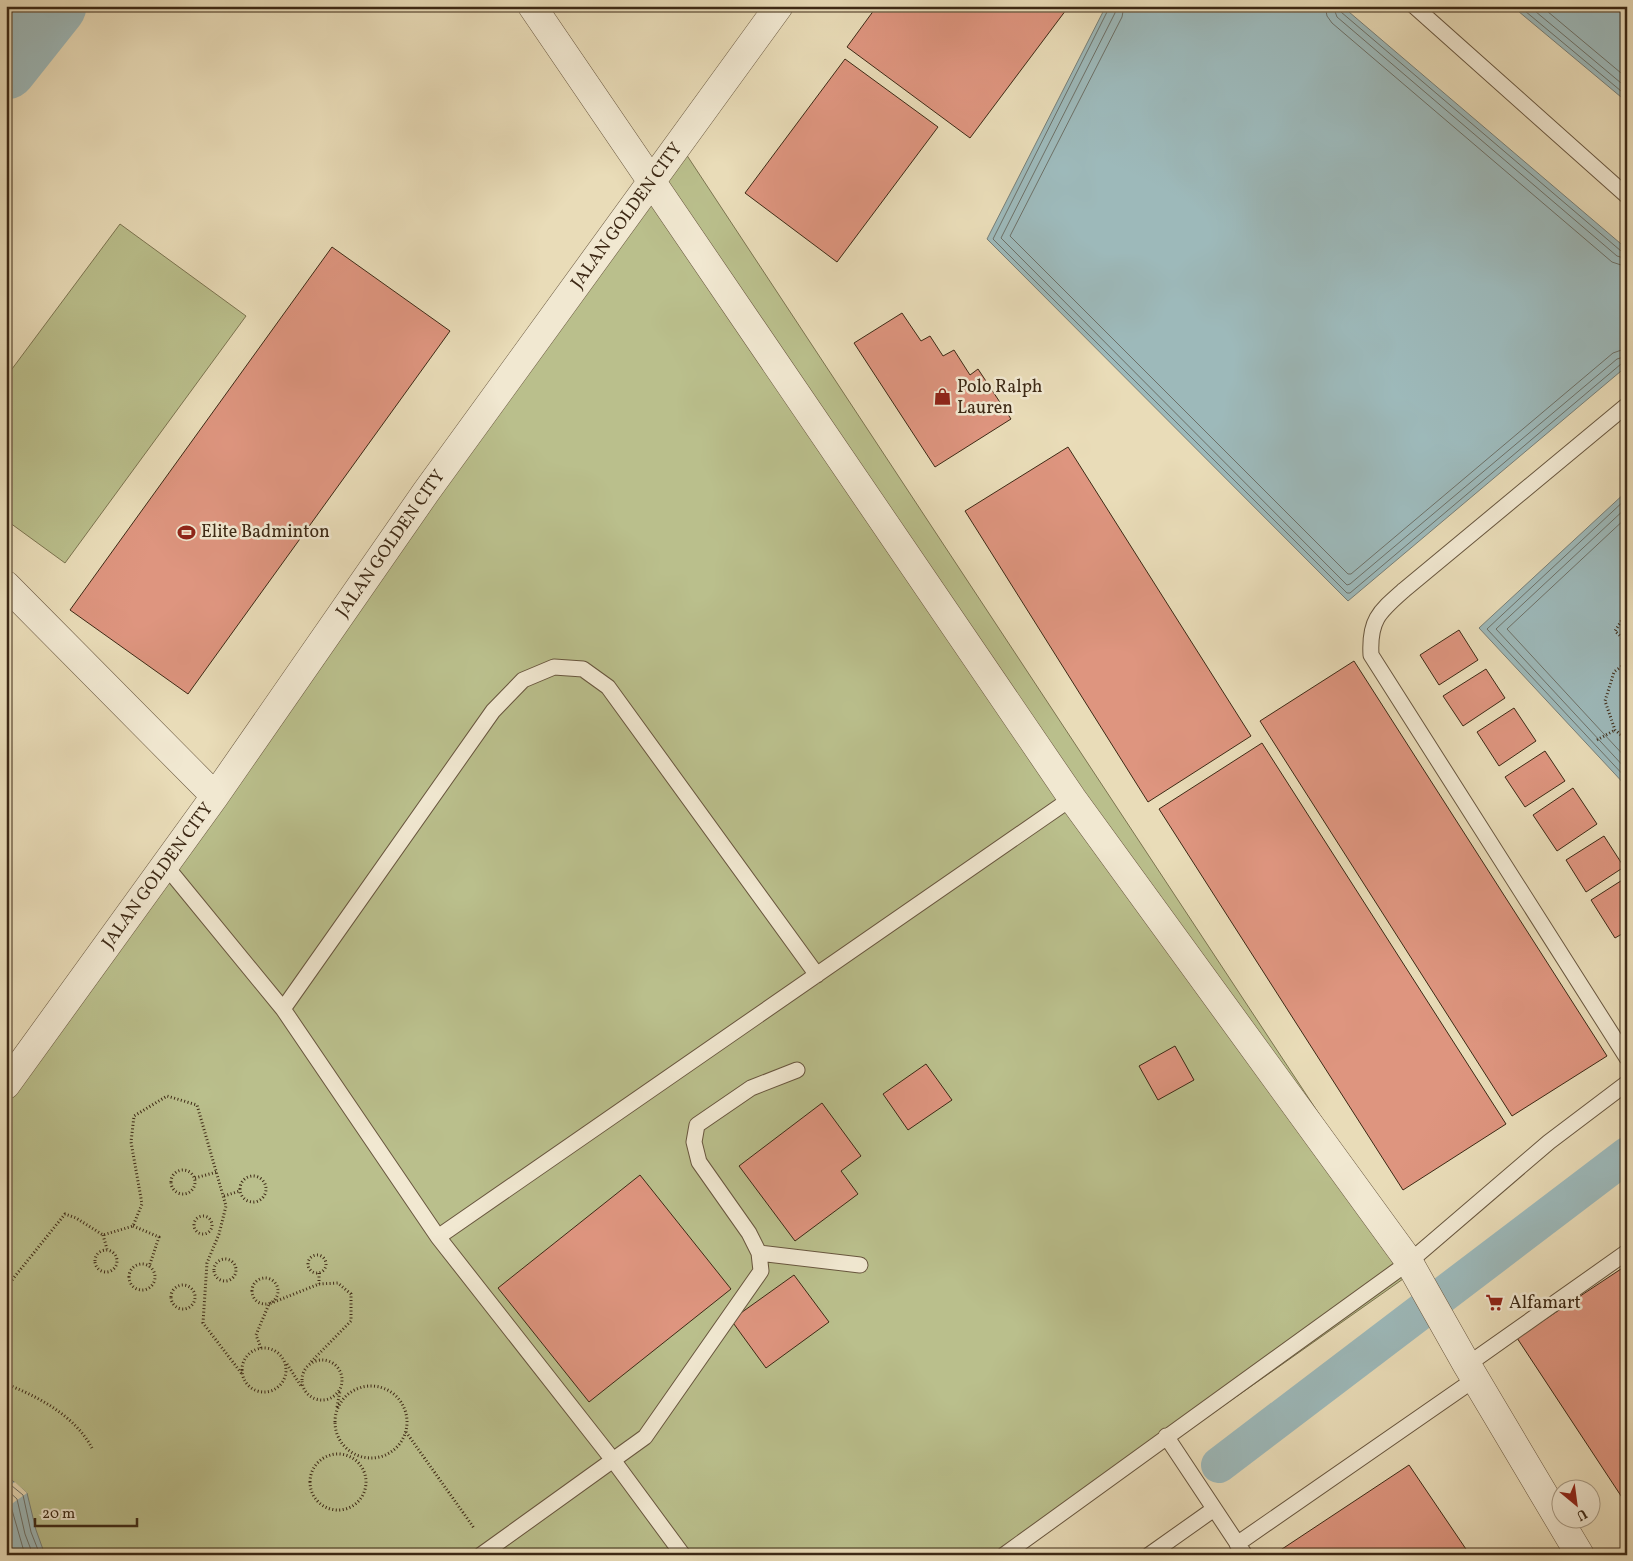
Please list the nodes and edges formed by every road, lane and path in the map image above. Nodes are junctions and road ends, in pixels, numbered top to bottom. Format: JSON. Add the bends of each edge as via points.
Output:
{"nodes":[{"id":1,"x":532,"y":6,"type":"edge"},
{"id":2,"x":779,"y":6,"type":"edge"},
{"id":3,"x":1414,"y":6,"type":"edge"},
{"id":4,"x":651,"y":183,"type":"junction"},
{"id":5,"x":1627,"y":196,"type":"edge"},
{"id":6,"x":1627,"y":405,"type":"edge"},
{"id":7,"x":6,"y":585,"type":"edge"},
{"id":8,"x":1627,"y":612,"type":"edge"},
{"id":9,"x":1627,"y":642,"type":"edge"},
{"id":10,"x":1627,"y":662,"type":"edge"},
{"id":11,"x":1615,"y":730,"type":"junction"},
{"id":12,"x":1597,"y":740,"type":"dead end"},
{"id":13,"x":1627,"y":740,"type":"edge"},
{"id":14,"x":216,"y":796,"type":"junction"},
{"id":15,"x":1072,"y":798,"type":"junction"},
{"id":16,"x":165,"y":865,"type":"junction"},
{"id":17,"x":816,"y":975,"type":"junction"},
{"id":18,"x":283,"y":1009,"type":"junction"},
{"id":19,"x":1627,"y":1058,"type":"edge"},
{"id":20,"x":797,"y":1070,"type":"dead end"},
{"id":21,"x":1627,"y":1083,"type":"edge"},
{"id":22,"x":6,"y":1085,"type":"edge"},
{"id":23,"x":217,"y":1172,"type":"junction"},
{"id":24,"x":195,"y":1178,"type":"junction"},
{"id":25,"x":240,"y":1191,"type":"junction"},
{"id":26,"x":224,"y":1196,"type":"junction"},
{"id":27,"x":133,"y":1226,"type":"junction"},
{"id":28,"x":212,"y":1230,"type":"junction"},
{"id":29,"x":220,"y":1230,"type":"junction"},
{"id":30,"x":103,"y":1236,"type":"junction"},
{"id":31,"x":438,"y":1237,"type":"junction"},
{"id":32,"x":107,"y":1250,"type":"junction"},
{"id":33,"x":1627,"y":1252,"type":"edge"},
{"id":34,"x":759,"y":1253,"type":"junction"},
{"id":35,"x":1409,"y":1262,"type":"junction"},
{"id":36,"x":860,"y":1265,"type":"dead end"},
{"id":37,"x":149,"y":1267,"type":"junction"},
{"id":38,"x":206,"y":1268,"type":"junction"},
{"id":39,"x":214,"y":1268,"type":"junction"},
{"id":40,"x":318,"y":1274,"type":"junction"},
{"id":41,"x":12,"y":1280,"type":"dead end"},
{"id":42,"x":319,"y":1284,"type":"junction"},
{"id":43,"x":196,"y":1298,"type":"junction"},
{"id":44,"x":205,"y":1300,"type":"junction"},
{"id":45,"x":269,"y":1304,"type":"junction"},
{"id":46,"x":261,"y":1348,"type":"junction"},
{"id":47,"x":283,"y":1359,"type":"junction"},
{"id":48,"x":310,"y":1363,"type":"junction"},
{"id":49,"x":1466,"y":1364,"type":"junction"},
{"id":50,"x":242,"y":1374,"type":"junction"},
{"id":51,"x":6,"y":1384,"type":"edge"},
{"id":52,"x":340,"y":1390,"type":"junction"},
{"id":53,"x":306,"y":1392,"type":"junction"},
{"id":54,"x":336,"y":1416,"type":"junction"},
{"id":55,"x":406,"y":1432,"type":"junction"},
{"id":56,"x":1166,"y":1436,"type":"junction"},
{"id":57,"x":92,"y":1448,"type":"dead end"},
{"id":58,"x":343,"y":1455,"type":"junction"},
{"id":59,"x":369,"y":1458,"type":"junction"},
{"id":60,"x":613,"y":1460,"type":"junction"},
{"id":61,"x":1214,"y":1509,"type":"junction"},
{"id":62,"x":1241,"y":1549,"type":"edge"},
{"id":63,"x":485,"y":1552,"type":"edge"},
{"id":64,"x":683,"y":1555,"type":"edge"},
{"id":65,"x":1004,"y":1555,"type":"edge"},
{"id":66,"x":1149,"y":1555,"type":"edge"},
{"id":67,"x":1580,"y":1555,"type":"edge"}],
"edges":[{"from":1,"to":4,"type":"street"},
{"from":2,"to":4,"type":"street","name":"JALAN GOLDEN CITY"},
{"from":3,"to":5,"type":"lane"},
{"from":4,"to":14,"type":"street","name":"JALAN GOLDEN CITY","via":[[426,492]]},
{"from":4,"to":15,"type":"street"},
{"from":6,"to":19,"type":"lane","via":[[1404,590],[1380,612],[1370,636],[1371,655]]},
{"from":7,"to":14,"type":"street"},
{"from":8,"to":9,"type":"path","via":[[1615,631]]},
{"from":10,"to":11,"type":"path","via":[[1614,672],[1605,701]]},
{"from":11,"to":12,"type":"path"},
{"from":11,"to":13,"type":"path"},
{"from":14,"to":16,"type":"street","name":"JALAN GOLDEN CITY"},
{"from":15,"to":17,"type":"lane"},
{"from":15,"to":35,"type":"street"},
{"from":16,"to":18,"type":"lane"},
{"from":16,"to":22,"type":"street","name":"JALAN GOLDEN CITY"},
{"from":17,"to":18,"type":"lane","via":[[608,687],[583,669],[554,667],[523,680],[493,711]]},
{"from":17,"to":31,"type":"lane"},
{"from":18,"to":31,"type":"lane"},
{"from":20,"to":34,"type":"lane","via":[[750,1088],[697,1125],[694,1142],[698,1162],[749,1233]]},
{"from":21,"to":35,"type":"lane","via":[[1548,1142]]},
{"from":23,"to":24,"type":"path"},
{"from":23,"to":26,"type":"path"},
{"from":23,"to":27,"type":"path","via":[[197,1105],[167,1096],[134,1116],[130,1142],[142,1204]]},
{"from":24,"to":24,"type":"path","via":[[193,1190],[186,1195],[178,1194],[171,1184],[179,1170],[190,1172]]},
{"from":25,"to":25,"type":"path","via":[[241,1182],[248,1177],[257,1176],[266,1185],[264,1197],[256,1202],[248,1202]]},
{"from":25,"to":26,"type":"path"},
{"from":26,"to":29,"type":"path","via":[[226,1206]]},
{"from":27,"to":30,"type":"path"},
{"from":27,"to":37,"type":"path","via":[[159,1237]]},
{"from":28,"to":28,"type":"path","via":[[209,1216],[199,1216],[195,1220],[195,1230],[201,1233]]},
{"from":28,"to":29,"type":"path"},
{"from":29,"to":38,"type":"path"},
{"from":30,"to":32,"type":"path"},
{"from":30,"to":41,"type":"path","via":[[65,1214]]},
{"from":31,"to":60,"type":"lane"},
{"from":32,"to":32,"type":"path","via":[[100,1252],[95,1261],[97,1268],[106,1273],[116,1267],[118,1260]]},
{"from":33,"to":49,"type":"lane"},
{"from":34,"to":36,"type":"lane"},
{"from":34,"to":60,"type":"lane","via":[[761,1271],[725,1326],[645,1437]]},
{"from":35,"to":49,"type":"street"},
{"from":35,"to":56,"type":"lane"},
{"from":37,"to":37,"type":"path","via":[[141,1264],[131,1272],[129,1280],[134,1287],[146,1290],[152,1285],[155,1277]]},
{"from":38,"to":39,"type":"path"},
{"from":38,"to":44,"type":"path"},
{"from":39,"to":39,"type":"path","via":[[220,1280],[226,1281],[236,1274],[236,1266],[228,1259],[218,1262]]},
{"from":40,"to":40,"type":"path","via":[[327,1266],[323,1257],[317,1255],[309,1259],[308,1265],[312,1273]]},
{"from":40,"to":42,"type":"path"},
{"from":42,"to":45,"type":"path"},
{"from":42,"to":48,"type":"path","via":[[338,1284],[351,1294],[351,1321]]},
{"from":43,"to":43,"type":"path","via":[[194,1290],[184,1284],[173,1289],[171,1297],[174,1305],[185,1309],[192,1306]]},
{"from":43,"to":44,"type":"path"},
{"from":44,"to":50,"type":"path","via":[[203,1322]]},
{"from":45,"to":45,"type":"path","via":[[260,1304],[252,1294],[259,1279],[268,1278],[278,1286],[278,1295]]},
{"from":45,"to":46,"type":"path","via":[[256,1335]]},
{"from":46,"to":47,"type":"path","via":[[276,1351]]},
{"from":46,"to":50,"type":"path","via":[[244,1359]]},
{"from":47,"to":50,"type":"path","via":[[285,1378],[281,1385],[268,1392],[248,1386]]},
{"from":47,"to":53,"type":"path"},
{"from":48,"to":52,"type":"path","via":[[323,1360],[336,1365],[342,1377]]},
{"from":48,"to":53,"type":"path","via":[[302,1380]]},
{"from":49,"to":62,"type":"lane"},
{"from":49,"to":67,"type":"street"},
{"from":51,"to":57,"type":"path","via":[[62,1414],[85,1435]]},
{"from":52,"to":53,"type":"path","via":[[330,1399],[323,1400],[317,1400]]},
{"from":52,"to":54,"type":"path"},
{"from":54,"to":55,"type":"path","via":[[339,1405],[356,1389],[379,1387],[394,1395],[405,1408]]},
{"from":54,"to":59,"type":"path","via":[[337,1433],[346,1449]]},
{"from":55,"to":59,"type":"path","via":[[392,1452]]},
{"from":55,"to":63,"type":"path"},
{"from":56,"to":61,"type":"lane"},
{"from":56,"to":65,"type":"lane"},
{"from":58,"to":58,"type":"path","via":[[359,1463],[364,1471],[365,1490],[356,1505],[347,1509],[329,1509],[321,1505],[310,1490],[312,1471],[324,1458]]},
{"from":58,"to":59,"type":"path"},
{"from":60,"to":63,"type":"lane"},
{"from":60,"to":64,"type":"lane"},
{"from":61,"to":62,"type":"lane"},
{"from":61,"to":66,"type":"lane"}]}
